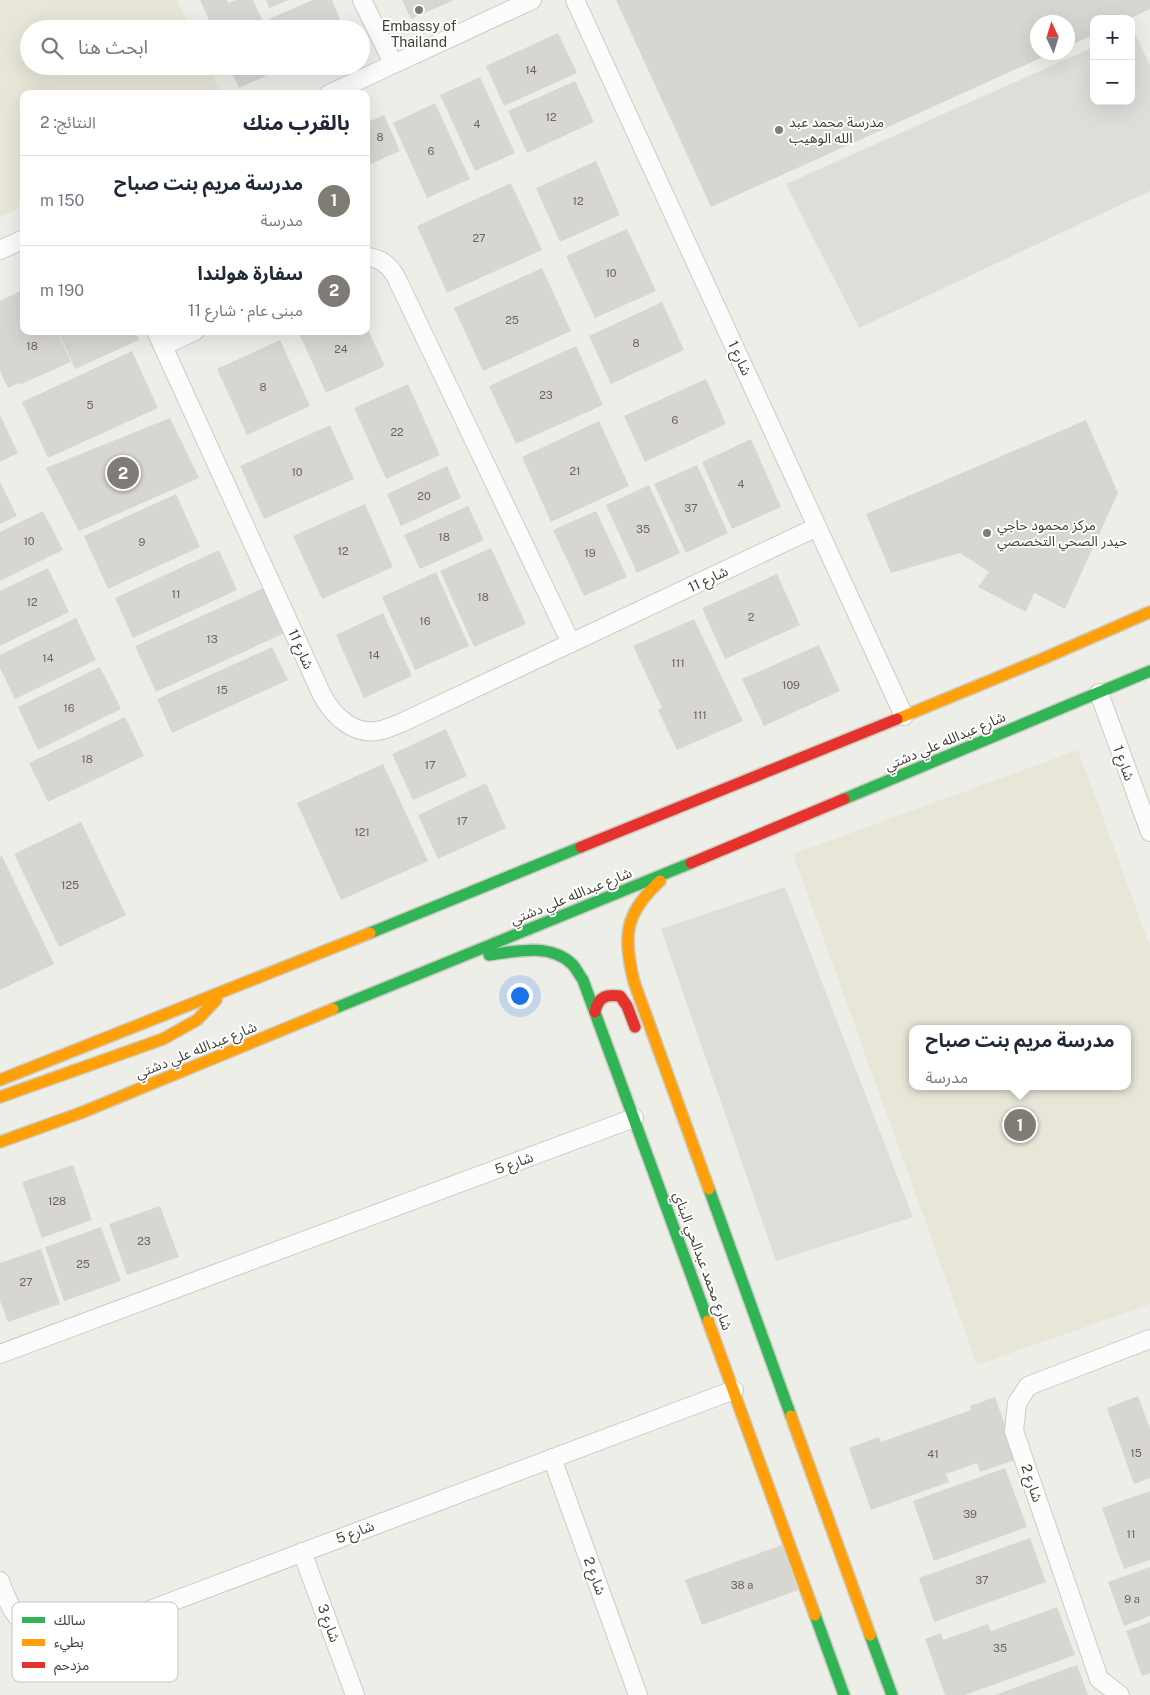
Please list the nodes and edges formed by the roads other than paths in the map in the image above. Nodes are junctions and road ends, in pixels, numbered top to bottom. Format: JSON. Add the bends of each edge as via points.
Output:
{"nodes":[{"id":1,"x":362,"y":0,"type":"edge"},
{"id":2,"x":532,"y":0,"type":"edge"},
{"id":3,"x":575,"y":0,"type":"edge"},
{"id":4,"x":393,"y":63,"type":"junction"},
{"id":5,"x":370,"y":74,"type":"edge"},
{"id":6,"x":368,"y":75,"type":"edge"},
{"id":7,"x":337,"y":90,"type":"edge"},
{"id":8,"x":20,"y":241,"type":"edge"},
{"id":9,"x":0,"y":250,"type":"edge"},
{"id":10,"x":370,"y":257,"type":"edge"},
{"id":11,"x":178,"y":335,"type":"edge"},
{"id":12,"x":160,"y":339,"type":"edge"},
{"id":13,"x":818,"y":527,"type":"junction"},
{"id":14,"x":1150,"y":612,"type":"edge"},
{"id":15,"x":571,"y":643,"type":"junction"},
{"id":16,"x":1150,"y":671,"type":"edge"},
{"id":17,"x":1099,"y":693,"type":"junction"},
{"id":18,"x":904,"y":716,"type":"junction"},
{"id":19,"x":1150,"y":832,"type":"edge"},
{"id":20,"x":688,"y":864,"type":"junction"},
{"id":21,"x":445,"y":964,"type":"junction"},
{"id":22,"x":225,"y":991,"type":"junction"},
{"id":23,"x":596,"y":1012,"type":"junction"},
{"id":24,"x":638,"y":1034,"type":"dead end"},
{"id":25,"x":0,"y":1080,"type":"edge"},
{"id":26,"x":0,"y":1097,"type":"edge"},
{"id":27,"x":634,"y":1118,"type":"junction"},
{"id":28,"x":1,"y":1142,"type":"edge"},
{"id":29,"x":708,"y":1219,"type":"dead end"},
{"id":30,"x":738,"y":1271,"type":"junction"},
{"id":31,"x":1150,"y":1339,"type":"edge"},
{"id":32,"x":0,"y":1354,"type":"edge"},
{"id":33,"x":734,"y":1390,"type":"junction"},
{"id":34,"x":552,"y":1458,"type":"junction"},
{"id":35,"x":302,"y":1552,"type":"junction"},
{"id":36,"x":0,"y":1581,"type":"edge"},
{"id":37,"x":170,"y":1602,"type":"edge"},
{"id":38,"x":12,"y":1610,"type":"edge"},
{"id":39,"x":355,"y":1695,"type":"edge"},
{"id":40,"x":638,"y":1695,"type":"edge"},
{"id":41,"x":844,"y":1695,"type":"edge"},
{"id":42,"x":892,"y":1695,"type":"edge"},
{"id":43,"x":1120,"y":1695,"type":"edge"}],
"edges":[{"from":1,"to":4,"type":"street"},
{"from":2,"to":4,"type":"street"},
{"from":3,"to":13,"type":"street","name":"شارع 1"},
{"from":4,"to":5,"type":"street"},
{"from":6,"to":7,"type":"street"},
{"from":8,"to":9,"type":"street"},
{"from":10,"to":15,"type":"street","via":[[385,263],[396,277]]},
{"from":11,"to":12,"type":"street","name":"شارع 11"},
{"from":12,"to":15,"type":"street","name":"شارع 11","via":[[319,689],[342,720],[359,730],[382,730]]},
{"from":13,"to":15,"type":"street","name":"شارع 11"},
{"from":13,"to":18,"type":"street","name":"شارع 1"},
{"from":14,"to":18,"type":"main road"},
{"from":16,"to":17,"type":"main road","name":"شارع عبدالله علي دشتي"},
{"from":17,"to":19,"type":"street","name":"شارع 1"},
{"from":17,"to":20,"type":"main road","name":"شارع عبدالله علي دشتي"},
{"from":18,"to":22,"type":"main road"},
{"from":20,"to":21,"type":"main road","name":"شارع عبدالله علي دشتي"},
{"from":20,"to":30,"type":"main road","via":[[660,881],[639,900],[627,932],[628,955],[634,982]]},
{"from":21,"to":23,"type":"main road","name":"شارع محمد عبدالحي البناي","via":[[501,953],[549,953],[565,959],[577,971]]},
{"from":21,"to":28,"type":"main road","name":"شارع عبدالله علي دشتي","via":[[83,1112]]},
{"from":22,"to":25,"type":"main road"},
{"from":22,"to":26,"type":"main road","via":[[197,1020],[163,1039]]},
{"from":23,"to":24,"type":"main road","via":[[599,999],[620,996]]},
{"from":23,"to":27,"type":"main road","name":"شارع محمد عبدالحي البناي"},
{"from":27,"to":32,"type":"street","name":"شارع 5"},
{"from":27,"to":33,"type":"main road","name":"شارع محمد عبدالحي البناي"},
{"from":29,"to":30,"type":"main road"},
{"from":30,"to":42,"type":"main road"},
{"from":31,"to":43,"type":"street","name":"شارع 2","via":[[1028,1386],[1017,1403],[1014,1431],[1099,1679]]},
{"from":33,"to":34,"type":"street","name":"شارع 5"},
{"from":33,"to":41,"type":"main road","name":"شارع محمد عبدالحي البناي"},
{"from":34,"to":35,"type":"street","name":"شارع 5"},
{"from":34,"to":40,"type":"street","name":"شارع 2"},
{"from":35,"to":37,"type":"street","name":"شارع 5"},
{"from":35,"to":39,"type":"street","name":"شارع 3"},
{"from":36,"to":38,"type":"street","name":"شارع 5"}]}
